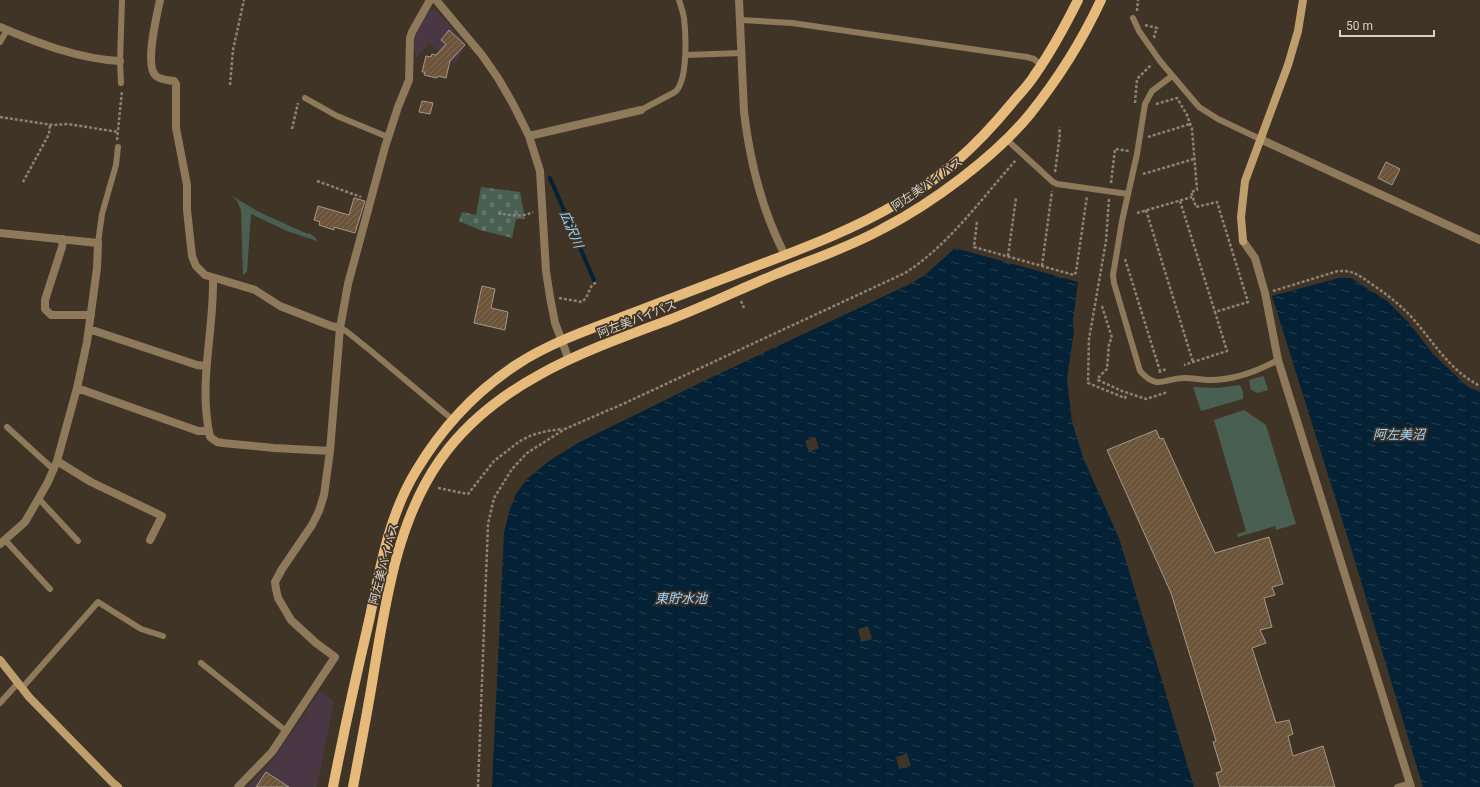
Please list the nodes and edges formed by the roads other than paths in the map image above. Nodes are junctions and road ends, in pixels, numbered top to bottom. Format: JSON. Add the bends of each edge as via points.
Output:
{"nodes":[{"id":1,"x":122,"y":0,"type":"edge"},
{"id":2,"x":160,"y":0,"type":"edge"},
{"id":3,"x":436,"y":0,"type":"edge"},
{"id":4,"x":679,"y":0,"type":"edge"},
{"id":5,"x":739,"y":0,"type":"edge"},
{"id":6,"x":1078,"y":0,"type":"edge"},
{"id":7,"x":1101,"y":0,"type":"edge"},
{"id":8,"x":1303,"y":0,"type":"edge"},
{"id":9,"x":1133,"y":18,"type":"road end"},
{"id":10,"x":741,"y":20,"type":"junction"},
{"id":11,"x":3,"y":28,"type":"edge"},
{"id":12,"x":0,"y":42,"type":"edge"},
{"id":13,"x":741,"y":53,"type":"junction"},
{"id":14,"x":686,"y":55,"type":"junction"},
{"id":15,"x":120,"y":61,"type":"junction"},
{"id":16,"x":1041,"y":65,"type":"junction"},
{"id":17,"x":1172,"y":76,"type":"junction"},
{"id":18,"x":121,"y":83,"type":"road end"},
{"id":19,"x":305,"y":98,"type":"road end"},
{"id":20,"x":641,"y":110,"type":"joint"},
{"id":21,"x":529,"y":136,"type":"junction"},
{"id":22,"x":388,"y":137,"type":"junction"},
{"id":23,"x":1006,"y":139,"type":"junction"},
{"id":24,"x":1260,"y":139,"type":"junction"},
{"id":25,"x":118,"y":147,"type":"road end"},
{"id":26,"x":1128,"y":194,"type":"junction"},
{"id":27,"x":0,"y":233,"type":"edge"},
{"id":28,"x":63,"y":239,"type":"junction"},
{"id":29,"x":1480,"y":240,"type":"edge"},
{"id":30,"x":98,"y":243,"type":"junction"},
{"id":31,"x":785,"y":255,"type":"junction"},
{"id":32,"x":213,"y":278,"type":"junction"},
{"id":33,"x":91,"y":315,"type":"junction"},
{"id":34,"x":340,"y":328,"type":"junction"},
{"id":35,"x":89,"y":329,"type":"junction"},
{"id":36,"x":562,"y":341,"type":"junction"},
{"id":37,"x":569,"y":360,"type":"junction"},
{"id":38,"x":1278,"y":360,"type":"junction"},
{"id":39,"x":206,"y":366,"type":"junction"},
{"id":40,"x":77,"y":388,"type":"junction"},
{"id":41,"x":453,"y":420,"type":"junction"},
{"id":42,"x":7,"y":427,"type":"dead end"},
{"id":43,"x":209,"y":431,"type":"junction"},
{"id":44,"x":330,"y":451,"type":"junction"},
{"id":45,"x":57,"y":461,"type":"junction"},
{"id":46,"x":53,"y":470,"type":"junction"},
{"id":47,"x":38,"y":498,"type":"junction"},
{"id":48,"x":150,"y":540,"type":"dead end"},
{"id":49,"x":78,"y":541,"type":"dead end"},
{"id":50,"x":2,"y":542,"type":"edge"},
{"id":51,"x":50,"y":589,"type":"dead end"},
{"id":52,"x":163,"y":636,"type":"dead end"},
{"id":53,"x":0,"y":660,"type":"edge"},
{"id":54,"x":201,"y":663,"type":"dead end"},
{"id":55,"x":20,"y":686,"type":"junction"},
{"id":56,"x":0,"y":703,"type":"edge"},
{"id":57,"x":286,"y":731,"type":"junction"},
{"id":58,"x":1411,"y":785,"type":"edge"},
{"id":59,"x":118,"y":787,"type":"edge"},
{"id":60,"x":238,"y":787,"type":"edge"},
{"id":61,"x":333,"y":787,"type":"edge"},
{"id":62,"x":353,"y":787,"type":"edge"},
{"id":63,"x":1397,"y":787,"type":"edge"}],
"edges":[{"from":1,"to":15,"type":"lane"},
{"from":2,"to":32,"type":"street","via":[[151,56],[152,69],[157,77],[174,81],[176,84],[176,128],[186,185],[192,256],[199,270]]},
{"from":3,"to":21,"type":"street","via":[[498,78]]},
{"from":3,"to":22,"type":"street","via":[[412,32],[409,46],[409,80]]},
{"from":4,"to":14,"type":"lane","via":[[684,17]]},
{"from":5,"to":10,"type":"street"},
{"from":6,"to":16,"type":"main road","name":"阿左美バイパス"},
{"from":7,"to":23,"type":"main road","name":"阿左美バイパス","via":[[1057,78],[1029,115]]},
{"from":8,"to":24,"type":"street","via":[[1288,66]]},
{"from":9,"to":17,"type":"lane","via":[[1139,31]]},
{"from":10,"to":13,"type":"street"},
{"from":10,"to":16,"type":"lane","via":[[792,23],[1019,56],[1034,59]]},
{"from":11,"to":12,"type":"lane"},
{"from":11,"to":15,"type":"street","via":[[66,51]]},
{"from":13,"to":14,"type":"lane"},
{"from":13,"to":31,"type":"street","via":[[744,112],[754,166],[766,213]]},
{"from":14,"to":20,"type":"lane","via":[[679,89]]},
{"from":15,"to":18,"type":"lane"},
{"from":16,"to":31,"type":"main road","name":"阿左美バイパス","via":[[1033,79],[982,138],[934,180],[900,203],[862,223]]},
{"from":17,"to":24,"type":"lane","via":[[1191,99],[1208,114]]},
{"from":17,"to":26,"type":"lane","via":[[1152,91],[1144,104],[1138,154]]},
{"from":19,"to":22,"type":"lane","via":[[337,116]]},
{"from":20,"to":21,"type":"street"},
{"from":21,"to":36,"type":"street","via":[[540,171],[546,271],[555,323]]},
{"from":22,"to":34,"type":"street","via":[[351,272]]},
{"from":23,"to":26,"type":"lane","via":[[1057,184]]},
{"from":23,"to":37,"type":"main road","name":"阿左美バイパス","via":[[950,186],[883,229],[700,308]]},
{"from":24,"to":29,"type":"street"},
{"from":24,"to":38,"type":"street","via":[[1245,181],[1241,217],[1243,241],[1255,258]]},
{"from":25,"to":30,"type":"lane"},
{"from":26,"to":38,"type":"lane","via":[[1113,280],[1140,371],[1148,380],[1162,382],[1180,378],[1222,379],[1264,368]]},
{"from":27,"to":28,"type":"street"},
{"from":28,"to":30,"type":"street"},
{"from":28,"to":33,"type":"street","via":[[45,300],[45,309],[51,314]]},
{"from":30,"to":33,"type":"street"},
{"from":31,"to":36,"type":"main road","name":"阿左美バイパス"},
{"from":32,"to":34,"type":"street","via":[[254,290],[280,306]]},
{"from":32,"to":39,"type":"street","via":[[214,298]]},
{"from":33,"to":35,"type":"street"},
{"from":34,"to":41,"type":"lane"},
{"from":34,"to":44,"type":"street"},
{"from":35,"to":39,"type":"street"},
{"from":35,"to":40,"type":"street"},
{"from":36,"to":37,"type":"street"},
{"from":36,"to":41,"type":"main road","name":"阿左美バイパス","via":[[496,379]]},
{"from":37,"to":62,"type":"main road","name":"阿左美バイパス","via":[[523,384],[481,414],[439,461],[423,488],[408,523],[393,573]]},
{"from":38,"to":58,"type":"street"},
{"from":39,"to":43,"type":"street","via":[[205,393]]},
{"from":40,"to":43,"type":"street","via":[[198,431]]},
{"from":40,"to":45,"type":"street"},
{"from":41,"to":61,"type":"main road","name":"阿左美バイパス","via":[[414,474],[391,525]]},
{"from":42,"to":46,"type":"lane"},
{"from":43,"to":44,"type":"street","via":[[210,437],[217,442]]},
{"from":44,"to":57,"type":"street","via":[[324,495],[319,511],[275,582],[278,598],[291,620],[335,657]]},
{"from":45,"to":46,"type":"street"},
{"from":45,"to":48,"type":"street","via":[[91,482],[162,516]]},
{"from":46,"to":47,"type":"street"},
{"from":47,"to":49,"type":"lane"},
{"from":47,"to":50,"type":"street","via":[[25,522]]},
{"from":50,"to":51,"type":"lane"},
{"from":52,"to":55,"type":"lane","via":[[141,629],[98,602]]},
{"from":53,"to":55,"type":"street"},
{"from":54,"to":57,"type":"lane"},
{"from":55,"to":56,"type":"lane"},
{"from":55,"to":59,"type":"street"},
{"from":57,"to":60,"type":"street","via":[[272,752]]},
{"from":58,"to":63,"type":"lane"}]}
